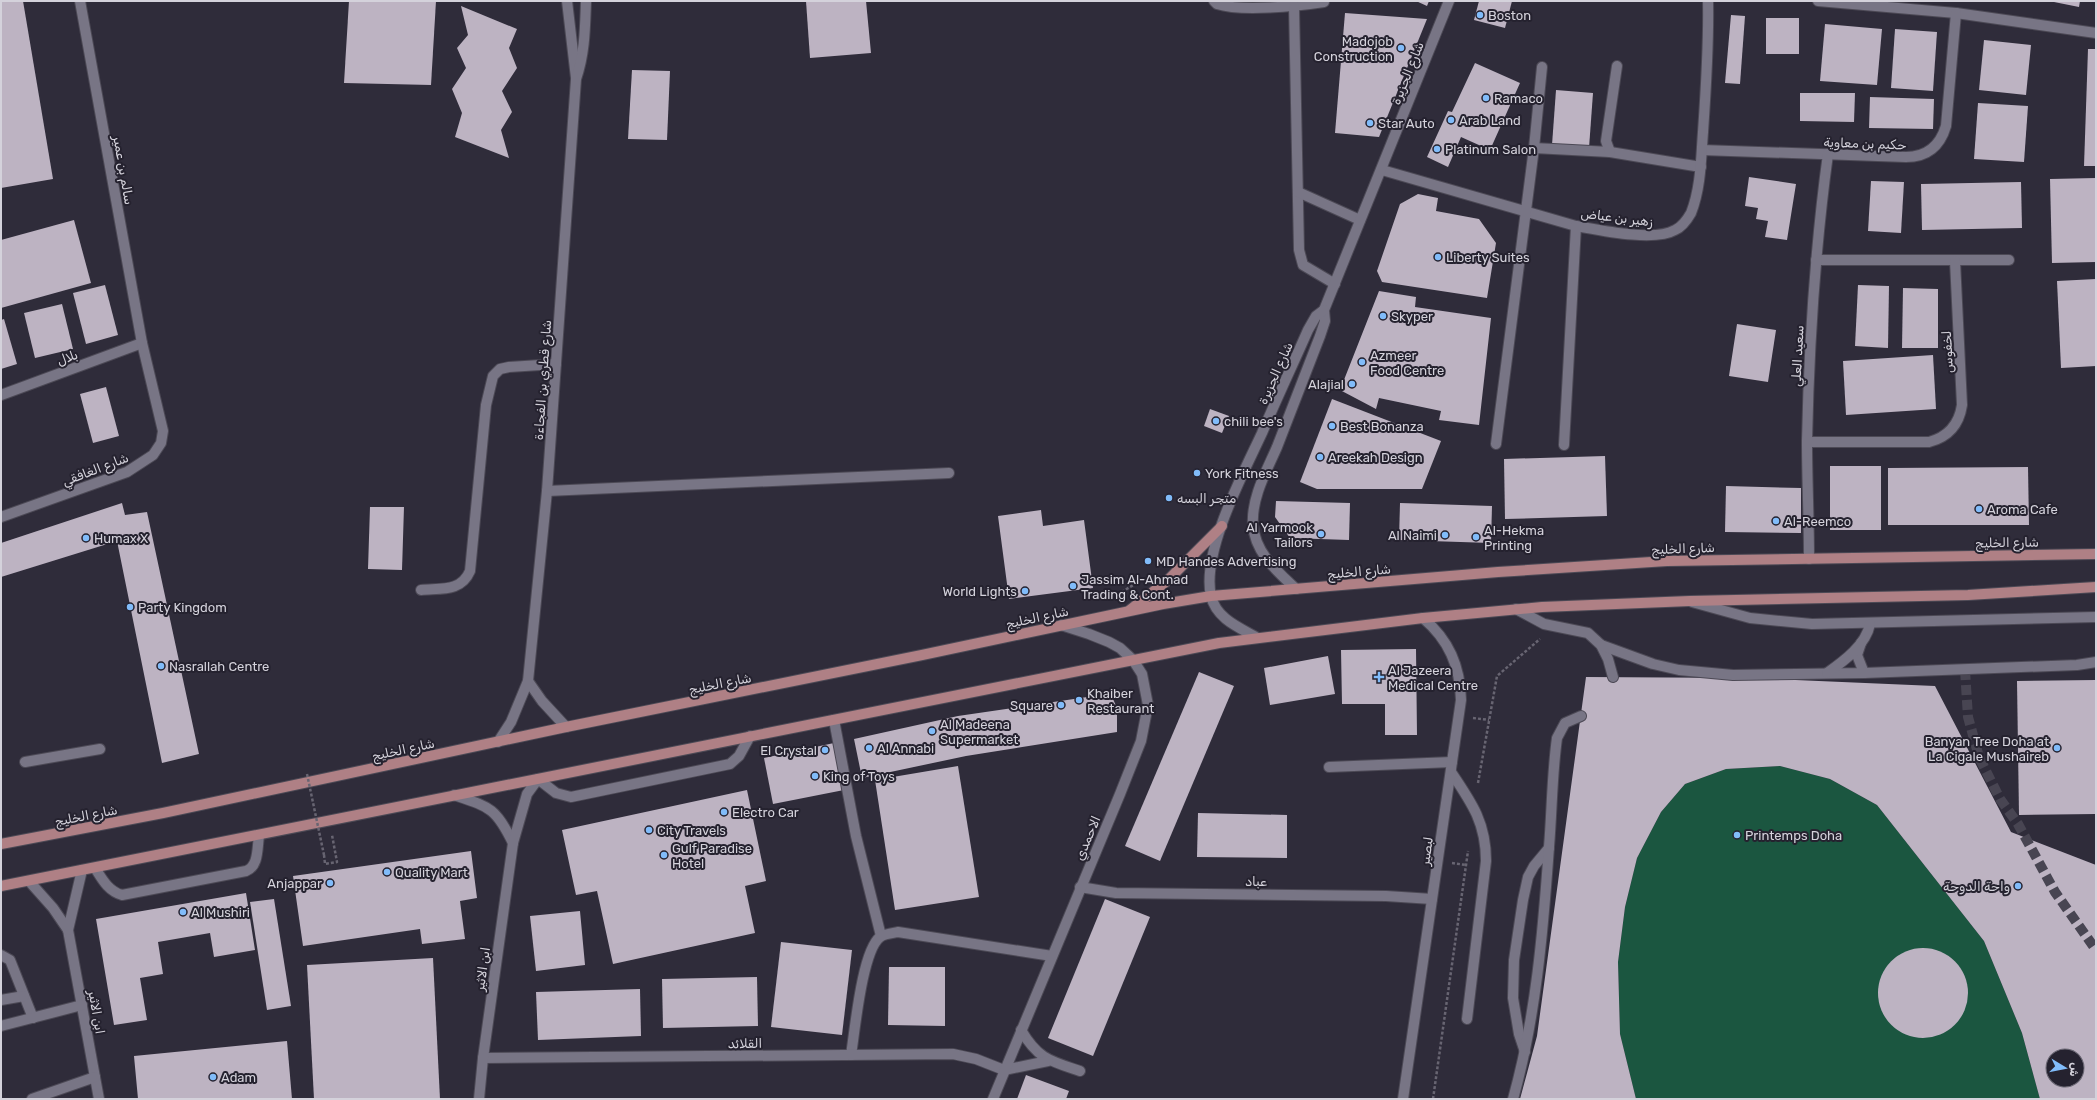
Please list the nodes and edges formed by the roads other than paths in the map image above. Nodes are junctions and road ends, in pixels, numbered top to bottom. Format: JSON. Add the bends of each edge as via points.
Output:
{"nodes":[{"id":1,"x":80,"y":1,"type":"edge"},
{"id":2,"x":562,"y":1,"type":"edge"},
{"id":3,"x":567,"y":1,"type":"edge"},
{"id":4,"x":586,"y":1,"type":"edge"},
{"id":5,"x":1214,"y":1,"type":"edge"},
{"id":6,"x":1449,"y":1,"type":"edge"},
{"id":7,"x":1708,"y":1,"type":"edge"},
{"id":8,"x":1818,"y":1,"type":"edge"},
{"id":9,"x":1324,"y":2,"type":"dead end"},
{"id":10,"x":1294,"y":6,"type":"junction"},
{"id":11,"x":1956,"y":13,"type":"junction"},
{"id":12,"x":2096,"y":33,"type":"edge"},
{"id":13,"x":570,"y":34,"type":"junction"},
{"id":14,"x":1617,"y":66,"type":"dead end"},
{"id":15,"x":1542,"y":67,"type":"dead end"},
{"id":16,"x":576,"y":79,"type":"junction"},
{"id":17,"x":1534,"y":148,"type":"junction"},
{"id":18,"x":1702,"y":150,"type":"junction"},
{"id":19,"x":1610,"y":152,"type":"junction"},
{"id":20,"x":1828,"y":154,"type":"junction"},
{"id":21,"x":1700,"y":167,"type":"junction"},
{"id":22,"x":1382,"y":170,"type":"junction"},
{"id":23,"x":1298,"y":192,"type":"junction"},
{"id":24,"x":1524,"y":212,"type":"junction"},
{"id":25,"x":1360,"y":220,"type":"junction"},
{"id":26,"x":1576,"y":226,"type":"junction"},
{"id":27,"x":1816,"y":260,"type":"junction"},
{"id":28,"x":2009,"y":260,"type":"dead end"},
{"id":29,"x":1955,"y":261,"type":"junction"},
{"id":30,"x":1335,"y":284,"type":"junction"},
{"id":31,"x":1324,"y":310,"type":"junction"},
{"id":32,"x":142,"y":343,"type":"junction"},
{"id":33,"x":556,"y":364,"type":"junction"},
{"id":34,"x":1,"y":395,"type":"edge"},
{"id":35,"x":1807,"y":442,"type":"junction"},
{"id":36,"x":1496,"y":444,"type":"dead end"},
{"id":37,"x":1564,"y":445,"type":"dead end"},
{"id":38,"x":950,"y":473,"type":"dead end"},
{"id":39,"x":547,"y":490,"type":"junction"},
{"id":40,"x":1,"y":517,"type":"edge"},
{"id":41,"x":1222,"y":526,"type":"junction"},
{"id":42,"x":2096,"y":554,"type":"edge"},
{"id":43,"x":1809,"y":559,"type":"junction"},
{"id":44,"x":2096,"y":587,"type":"edge"},
{"id":45,"x":1296,"y":589,"type":"junction"},
{"id":46,"x":421,"y":590,"type":"dead end"},
{"id":47,"x":1211,"y":596,"type":"junction"},
{"id":48,"x":1690,"y":601,"type":"junction"},
{"id":49,"x":1516,"y":609,"type":"junction"},
{"id":50,"x":1128,"y":611,"type":"junction"},
{"id":51,"x":2096,"y":617,"type":"edge"},
{"id":52,"x":1424,"y":618,"type":"junction"},
{"id":53,"x":1870,"y":624,"type":"junction"},
{"id":54,"x":1061,"y":625,"type":"junction"},
{"id":55,"x":1256,"y":637,"type":"junction"},
{"id":56,"x":1861,"y":642,"type":"junction"},
{"id":57,"x":1601,"y":645,"type":"junction"},
{"id":58,"x":1133,"y":660,"type":"junction"},
{"id":59,"x":2096,"y":662,"type":"edge"},
{"id":60,"x":1827,"y":673,"type":"junction"},
{"id":61,"x":1864,"y":673,"type":"junction"},
{"id":62,"x":1613,"y":677,"type":"dead end"},
{"id":63,"x":528,"y":681,"type":"junction"},
{"id":64,"x":1581,"y":716,"type":"dead end"},
{"id":65,"x":834,"y":720,"type":"junction"},
{"id":66,"x":566,"y":727,"type":"junction"},
{"id":67,"x":750,"y":736,"type":"junction"},
{"id":68,"x":498,"y":742,"type":"junction"},
{"id":69,"x":100,"y":749,"type":"dead end"},
{"id":70,"x":25,"y":762,"type":"dead end"},
{"id":71,"x":1452,"y":762,"type":"junction"},
{"id":72,"x":1329,"y":767,"type":"dead end"},
{"id":73,"x":1451,"y":772,"type":"junction"},
{"id":74,"x":538,"y":779,"type":"junction"},
{"id":75,"x":454,"y":795,"type":"junction"},
{"id":76,"x":259,"y":836,"type":"junction"},
{"id":77,"x":512,"y":843,"type":"junction"},
{"id":78,"x":1,"y":844,"type":"edge"},
{"id":79,"x":1549,"y":848,"type":"junction"},
{"id":80,"x":95,"y":868,"type":"junction"},
{"id":81,"x":82,"y":870,"type":"junction"},
{"id":82,"x":29,"y":881,"type":"junction"},
{"id":83,"x":1,"y":886,"type":"edge"},
{"id":84,"x":1080,"y":887,"type":"junction"},
{"id":85,"x":1432,"y":899,"type":"junction"},
{"id":86,"x":68,"y":930,"type":"junction"},
{"id":87,"x":881,"y":936,"type":"junction"},
{"id":88,"x":1,"y":955,"type":"edge"},
{"id":89,"x":1052,"y":956,"type":"junction"},
{"id":90,"x":24,"y":996,"type":"junction"},
{"id":91,"x":1,"y":1000,"type":"edge"},
{"id":92,"x":82,"y":1005,"type":"junction"},
{"id":93,"x":33,"y":1018,"type":"junction"},
{"id":94,"x":1467,"y":1019,"type":"dead end"},
{"id":95,"x":1,"y":1026,"type":"edge"},
{"id":96,"x":1022,"y":1030,"type":"junction"},
{"id":97,"x":1525,"y":1052,"type":"junction"},
{"id":98,"x":851,"y":1055,"type":"junction"},
{"id":99,"x":483,"y":1058,"type":"junction"},
{"id":100,"x":1048,"y":1060,"type":"junction"},
{"id":101,"x":1004,"y":1070,"type":"junction"},
{"id":102,"x":1080,"y":1071,"type":"dead end"},
{"id":103,"x":95,"y":1076,"type":"junction"},
{"id":104,"x":32,"y":1099,"type":"edge"},
{"id":105,"x":99,"y":1099,"type":"edge"},
{"id":106,"x":479,"y":1099,"type":"edge"},
{"id":107,"x":993,"y":1099,"type":"edge"},
{"id":108,"x":1403,"y":1099,"type":"edge"},
{"id":109,"x":1513,"y":1099,"type":"edge"}],
"edges":[{"from":1,"to":32,"type":"street","name":"سالم بن عمير"},
{"from":2,"to":13,"type":"street"},
{"from":3,"to":13,"type":"street","name":"شارع قطري بن الفجاءة"},
{"from":4,"to":16,"type":"street","name":"شارع قطري بن الفجاءة","via":[[585,45]]},
{"from":5,"to":10,"type":"street","via":[[1232,7]]},
{"from":6,"to":22,"type":"street","name":"شارع الجزيرة"},
{"from":7,"to":18,"type":"street","name":"زهير بن عياض"},
{"from":8,"to":11,"type":"street"},
{"from":9,"to":10,"type":"street"},
{"from":10,"to":23,"type":"street"},
{"from":11,"to":12,"type":"street"},
{"from":11,"to":20,"type":"street","name":"حكيم بن معاوية","via":[[1946,126],[1935,147],[1914,157]]},
{"from":13,"to":16,"type":"street","name":"شارع قطري بن الفجاءة"},
{"from":14,"to":19,"type":"street","via":[[1606,141]]},
{"from":15,"to":17,"type":"street"},
{"from":16,"to":33,"type":"street","name":"شارع قطري بن الفجاءة"},
{"from":17,"to":19,"type":"street"},
{"from":17,"to":24,"type":"street"},
{"from":18,"to":20,"type":"street","name":"حكيم بن معاوية"},
{"from":18,"to":21,"type":"street","name":"زهير بن عياض"},
{"from":19,"to":21,"type":"street"},
{"from":20,"to":27,"type":"street","name":"سعيد العلي"},
{"from":21,"to":26,"type":"street","name":"زهير بن عياض","via":[[1691,213],[1682,226],[1668,233],[1627,233]]},
{"from":22,"to":24,"type":"street","name":"زهير بن عياض"},
{"from":22,"to":25,"type":"street","name":"شارع الجزيرة"},
{"from":23,"to":25,"type":"street"},
{"from":23,"to":30,"type":"street","via":[[1303,266]]},
{"from":24,"to":26,"type":"street","name":"زهير بن عياض"},
{"from":24,"to":36,"type":"street"},
{"from":25,"to":30,"type":"street","name":"شارع الجزيرة"},
{"from":26,"to":37,"type":"street"},
{"from":27,"to":29,"type":"street"},
{"from":27,"to":35,"type":"street","name":"سعيد العلي"},
{"from":28,"to":29,"type":"street"},
{"from":29,"to":35,"type":"street","name":"لخفوس","via":[[1962,401],[1960,414],[1952,430],[1945,436],[1929,442]]},
{"from":30,"to":31,"type":"street","name":"شارع الجزيرة"},
{"from":31,"to":41,"type":"street","name":"شارع الجزيرة","via":[[1316,316],[1308,330]]},
{"from":31,"to":45,"type":"street","name":"شارع الجزيرة","via":[[1326,321],[1254,509],[1253,525],[1262,553]]},
{"from":32,"to":34,"type":"street","name":"بلال"},
{"from":32,"to":40,"type":"street","name":"شارع الغافقي","via":[[163,431],[161,443],[153,455],[127,472]]},
{"from":33,"to":39,"type":"street","name":"شارع قطري بن الفجاءة"},
{"from":33,"to":46,"type":"street","via":[[509,367],[500,369],[494,376],[486,405],[470,572],[460,585]]},
{"from":35,"to":43,"type":"street","name":"سعيد العلي"},
{"from":38,"to":39,"type":"street"},
{"from":39,"to":63,"type":"street","name":"شارع قطري بن الفجاءة"},
{"from":41,"to":47,"type":"street","name":"شارع الجزيرة","via":[[1212,564]]},
{"from":41,"to":50,"type":"main road","via":[[1168,580]]},
{"from":42,"to":43,"type":"main road","name":"شارع الخليج"},
{"from":43,"to":45,"type":"main road","name":"شارع الخليج","via":[[1582,565]]},
{"from":44,"to":48,"type":"main road","via":[[1968,595]]},
{"from":45,"to":47,"type":"main road","name":"شارع الخليج"},
{"from":47,"to":50,"type":"main road","name":"شارع الخليج"},
{"from":47,"to":55,"type":"street","via":[[1224,618]]},
{"from":48,"to":49,"type":"main road"},
{"from":48,"to":53,"type":"street","via":[[1720,611],[1781,622]]},
{"from":49,"to":52,"type":"main road"},
{"from":49,"to":57,"type":"street","via":[[1544,624],[1588,633]]},
{"from":50,"to":54,"type":"main road","name":"شارع الخليج"},
{"from":51,"to":53,"type":"street"},
{"from":52,"to":55,"type":"main road"},
{"from":52,"to":71,"type":"street","name":"لبصير","via":[[1450,649],[1459,674],[1461,700]]},
{"from":53,"to":56,"type":"street"},
{"from":54,"to":58,"type":"street","name":"الاحمدي","via":[[1109,642]]},
{"from":54,"to":66,"type":"main road","name":"شارع الخليج"},
{"from":55,"to":58,"type":"main road"},
{"from":56,"to":60,"type":"street"},
{"from":56,"to":61,"type":"street","via":[[1857,655]]},
{"from":57,"to":60,"type":"street","via":[[1653,664],[1706,673]]},
{"from":57,"to":62,"type":"street"},
{"from":58,"to":65,"type":"main road"},
{"from":58,"to":84,"type":"street","name":"الاحمدي","via":[[1142,674],[1146,688],[1148,705],[1145,724],[1120,794]]},
{"from":59,"to":61,"type":"street","via":[[2077,665]]},
{"from":60,"to":61,"type":"street"},
{"from":63,"to":66,"type":"street"},
{"from":63,"to":68,"type":"street","name":"شارع قطري بن الفجاءة","via":[[514,715]]},
{"from":64,"to":79,"type":"street","via":[[1566,723],[1557,738]]},
{"from":65,"to":67,"type":"main road"},
{"from":65,"to":87,"type":"street","via":[[856,836]]},
{"from":66,"to":68,"type":"main road","name":"شارع الخليج"},
{"from":67,"to":74,"type":"main road"},
{"from":67,"to":74,"type":"street","via":[[730,764],[571,797],[556,792]]},
{"from":68,"to":78,"type":"main road","name":"شارع الخليج","via":[[163,813]]},
{"from":69,"to":70,"type":"street"},
{"from":71,"to":72,"type":"street"},
{"from":71,"to":73,"type":"street","name":"لبصير"},
{"from":73,"to":85,"type":"street","name":"لبصير"},
{"from":73,"to":94,"type":"street","via":[[1478,814],[1485,833],[1486,847]]},
{"from":74,"to":75,"type":"main road"},
{"from":74,"to":77,"type":"street","name":"ابن الاثير","via":[[526,794]]},
{"from":75,"to":76,"type":"main road"},
{"from":75,"to":77,"type":"street","via":[[482,804],[495,812]]},
{"from":76,"to":80,"type":"main road"},
{"from":76,"to":80,"type":"street","via":[[255,862],[246,871],[122,895],[108,887]]},
{"from":77,"to":99,"type":"street","name":"ابن الاثير"},
{"from":79,"to":97,"type":"street","via":[[1538,973]]},
{"from":79,"to":97,"type":"street","via":[[1528,877],[1514,960],[1515,1016]]},
{"from":80,"to":81,"type":"main road"},
{"from":81,"to":82,"type":"main road"},
{"from":81,"to":86,"type":"street","name":"ابن الاثير"},
{"from":82,"to":83,"type":"main road"},
{"from":82,"to":86,"type":"street","name":"ابن الاثير"},
{"from":84,"to":85,"type":"street","name":"عباد","via":[[1116,893],[1386,896]]},
{"from":84,"to":89,"type":"street","name":"الاحمدي"},
{"from":85,"to":108,"type":"street","name":"لبصير"},
{"from":86,"to":92,"type":"street","name":"ابن الاثير"},
{"from":87,"to":89,"type":"street","via":[[898,932]]},
{"from":87,"to":98,"type":"street","via":[[873,945],[865,973]]},
{"from":88,"to":90,"type":"street","via":[[10,960]]},
{"from":89,"to":96,"type":"street","name":"الاحمدي"},
{"from":90,"to":91,"type":"street"},
{"from":90,"to":93,"type":"street"},
{"from":92,"to":93,"type":"street"},
{"from":92,"to":103,"type":"street","name":"ابن الاثير"},
{"from":93,"to":95,"type":"street"},
{"from":96,"to":100,"type":"street","via":[[1032,1046]]},
{"from":96,"to":101,"type":"street","name":"الاحمدي"},
{"from":97,"to":109,"type":"street"},
{"from":98,"to":99,"type":"street","name":"القلائد"},
{"from":98,"to":101,"type":"street","name":"القلائد","via":[[953,1054],[976,1059]]},
{"from":99,"to":106,"type":"street","name":"ابن الاثير"},
{"from":100,"to":101,"type":"street"},
{"from":100,"to":102,"type":"street"},
{"from":101,"to":107,"type":"street","name":"الاحمدي"},
{"from":103,"to":104,"type":"street"},
{"from":103,"to":105,"type":"street","name":"ابن الاثير"}]}
